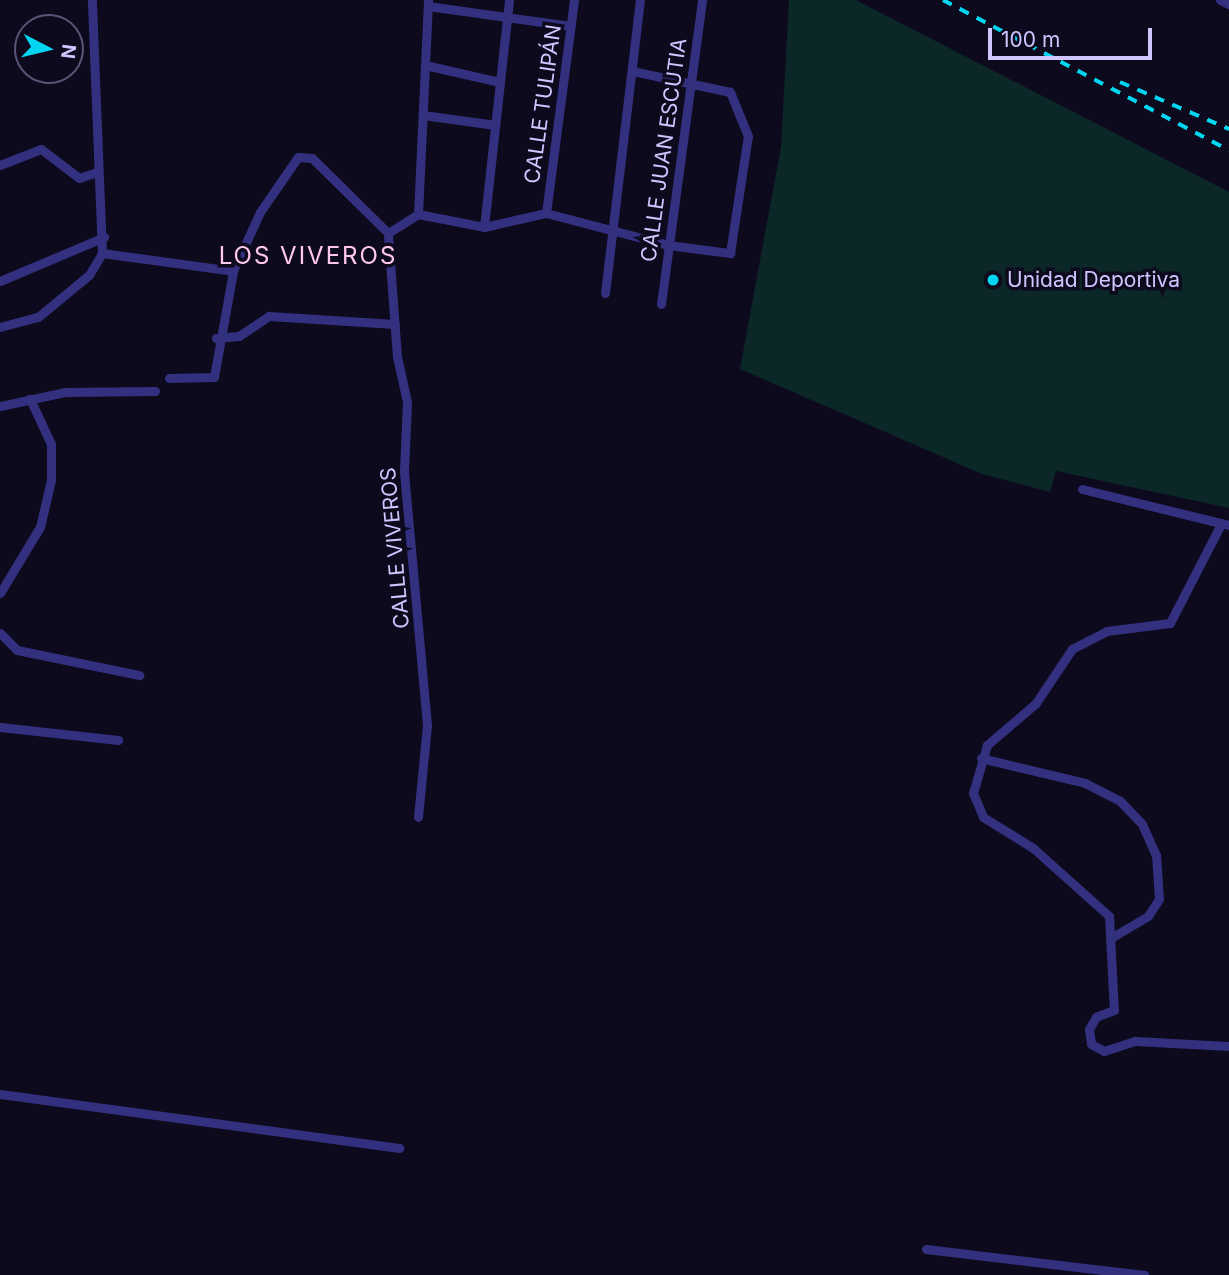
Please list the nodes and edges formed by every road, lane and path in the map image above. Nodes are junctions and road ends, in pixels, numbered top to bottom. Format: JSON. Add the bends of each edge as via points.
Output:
{"nodes":[{"id":1,"x":92,"y":0,"type":"edge"},
{"id":2,"x":509,"y":0,"type":"edge"},
{"id":3,"x":574,"y":0,"type":"edge"},
{"id":4,"x":640,"y":0,"type":"edge"},
{"id":5,"x":702,"y":0,"type":"edge"},
{"id":6,"x":1221,"y":0,"type":"edge"},
{"id":7,"x":428,"y":3,"type":"edge"},
{"id":8,"x":1229,"y":4,"type":"edge"},
{"id":9,"x":507,"y":18,"type":"junction"},
{"id":10,"x":571,"y":26,"type":"junction"},
{"id":11,"x":425,"y":65,"type":"junction"},
{"id":12,"x":633,"y":71,"type":"junction"},
{"id":13,"x":500,"y":82,"type":"junction"},
{"id":14,"x":690,"y":85,"type":"junction"},
{"id":15,"x":423,"y":115,"type":"junction"},
{"id":16,"x":495,"y":125,"type":"junction"},
{"id":17,"x":0,"y":165,"type":"edge"},
{"id":18,"x":98,"y":172,"type":"junction"},
{"id":19,"x":546,"y":213,"type":"junction"},
{"id":20,"x":418,"y":214,"type":"junction"},
{"id":21,"x":485,"y":227,"type":"junction"},
{"id":22,"x":612,"y":232,"type":"junction"},
{"id":23,"x":388,"y":233,"type":"junction"},
{"id":24,"x":104,"y":237,"type":"junction"},
{"id":25,"x":668,"y":245,"type":"junction"},
{"id":26,"x":102,"y":253,"type":"junction"},
{"id":27,"x":233,"y":271,"type":"junction"},
{"id":28,"x":0,"y":281,"type":"edge"},
{"id":29,"x":605,"y":293,"type":"dead end"},
{"id":30,"x":660,"y":304,"type":"dead end"},
{"id":31,"x":395,"y":324,"type":"junction"},
{"id":32,"x":0,"y":327,"type":"edge"},
{"id":33,"x":216,"y":338,"type":"junction"},
{"id":34,"x":169,"y":378,"type":"dead end"},
{"id":35,"x":156,"y":391,"type":"dead end"},
{"id":36,"x":30,"y":399,"type":"junction"},
{"id":37,"x":0,"y":406,"type":"edge"},
{"id":38,"x":1082,"y":489,"type":"dead end"},
{"id":39,"x":1225,"y":525,"type":"edge"},
{"id":40,"x":0,"y":593,"type":"edge"},
{"id":41,"x":0,"y":633,"type":"edge"},
{"id":42,"x":139,"y":675,"type":"dead end"},
{"id":43,"x":0,"y":727,"type":"edge"},
{"id":44,"x":118,"y":740,"type":"dead end"},
{"id":45,"x":981,"y":758,"type":"junction"},
{"id":46,"x":418,"y":817,"type":"dead end"},
{"id":47,"x":1111,"y":939,"type":"junction"},
{"id":48,"x":1229,"y":1046,"type":"edge"},
{"id":49,"x":0,"y":1094,"type":"edge"},
{"id":50,"x":399,"y":1148,"type":"dead end"},
{"id":51,"x":926,"y":1249,"type":"dead end"},
{"id":52,"x":1144,"y":1275,"type":"edge"}],
"edges":[{"from":1,"to":18,"type":"street"},
{"from":2,"to":9,"type":"street"},
{"from":3,"to":10,"type":"street","name":"CALLE TULIPÁN"},
{"from":4,"to":12,"type":"street"},
{"from":5,"to":14,"type":"street","name":"CALLE JUAN ESCUTIA"},
{"from":6,"to":8,"type":"street"},
{"from":7,"to":9,"type":"street"},
{"from":7,"to":11,"type":"street"},
{"from":9,"to":10,"type":"street"},
{"from":9,"to":13,"type":"street"},
{"from":10,"to":19,"type":"street","name":"CALLE TULIPÁN"},
{"from":11,"to":13,"type":"street"},
{"from":11,"to":15,"type":"street"},
{"from":12,"to":14,"type":"street"},
{"from":12,"to":22,"type":"street"},
{"from":13,"to":16,"type":"street"},
{"from":14,"to":25,"type":"street","name":"CALLE JUAN ESCUTIA"},
{"from":14,"to":25,"type":"street","via":[[730,92],[748,136],[730,253]]},
{"from":15,"to":16,"type":"street"},
{"from":15,"to":20,"type":"street"},
{"from":16,"to":21,"type":"street"},
{"from":17,"to":18,"type":"street","via":[[41,149],[79,178]]},
{"from":18,"to":24,"type":"street"},
{"from":19,"to":21,"type":"street"},
{"from":19,"to":22,"type":"street"},
{"from":20,"to":21,"type":"street"},
{"from":20,"to":23,"type":"street"},
{"from":22,"to":25,"type":"street"},
{"from":22,"to":29,"type":"street"},
{"from":23,"to":27,"type":"street","via":[[306,156],[298,157],[260,212]]},
{"from":23,"to":31,"type":"street","name":"CALLE VIVEROS"},
{"from":24,"to":26,"type":"street"},
{"from":24,"to":28,"type":"street"},
{"from":25,"to":30,"type":"street","name":"CALLE JUAN ESCUTIA"},
{"from":26,"to":27,"type":"street"},
{"from":26,"to":32,"type":"street","via":[[89,275],[38,317]]},
{"from":27,"to":33,"type":"street"},
{"from":31,"to":33,"type":"street","via":[[269,316],[239,336]]},
{"from":31,"to":46,"type":"street","name":"CALLE VIVEROS","via":[[407,402],[404,471],[427,725]]},
{"from":33,"to":34,"type":"street","via":[[214,377]]},
{"from":35,"to":36,"type":"street"},
{"from":36,"to":37,"type":"street"},
{"from":36,"to":40,"type":"street","via":[[51,444],[51,480],[40,527]]},
{"from":38,"to":39,"type":"street"},
{"from":39,"to":45,"type":"street","via":[[1170,623],[1107,631],[1072,649],[1036,703],[986,745]]},
{"from":41,"to":42,"type":"street","via":[[17,650]]},
{"from":43,"to":44,"type":"street"},
{"from":45,"to":47,"type":"street","via":[[973,793],[983,817],[1097,899],[1109,916]]},
{"from":45,"to":47,"type":"street","via":[[1085,783],[1120,801],[1142,824],[1156,855],[1159,899],[1148,916]]},
{"from":47,"to":48,"type":"street","via":[[1114,1010],[1096,1017],[1088,1029],[1091,1044],[1104,1051],[1135,1041]]},
{"from":49,"to":50,"type":"street"},
{"from":51,"to":52,"type":"street"}]}
